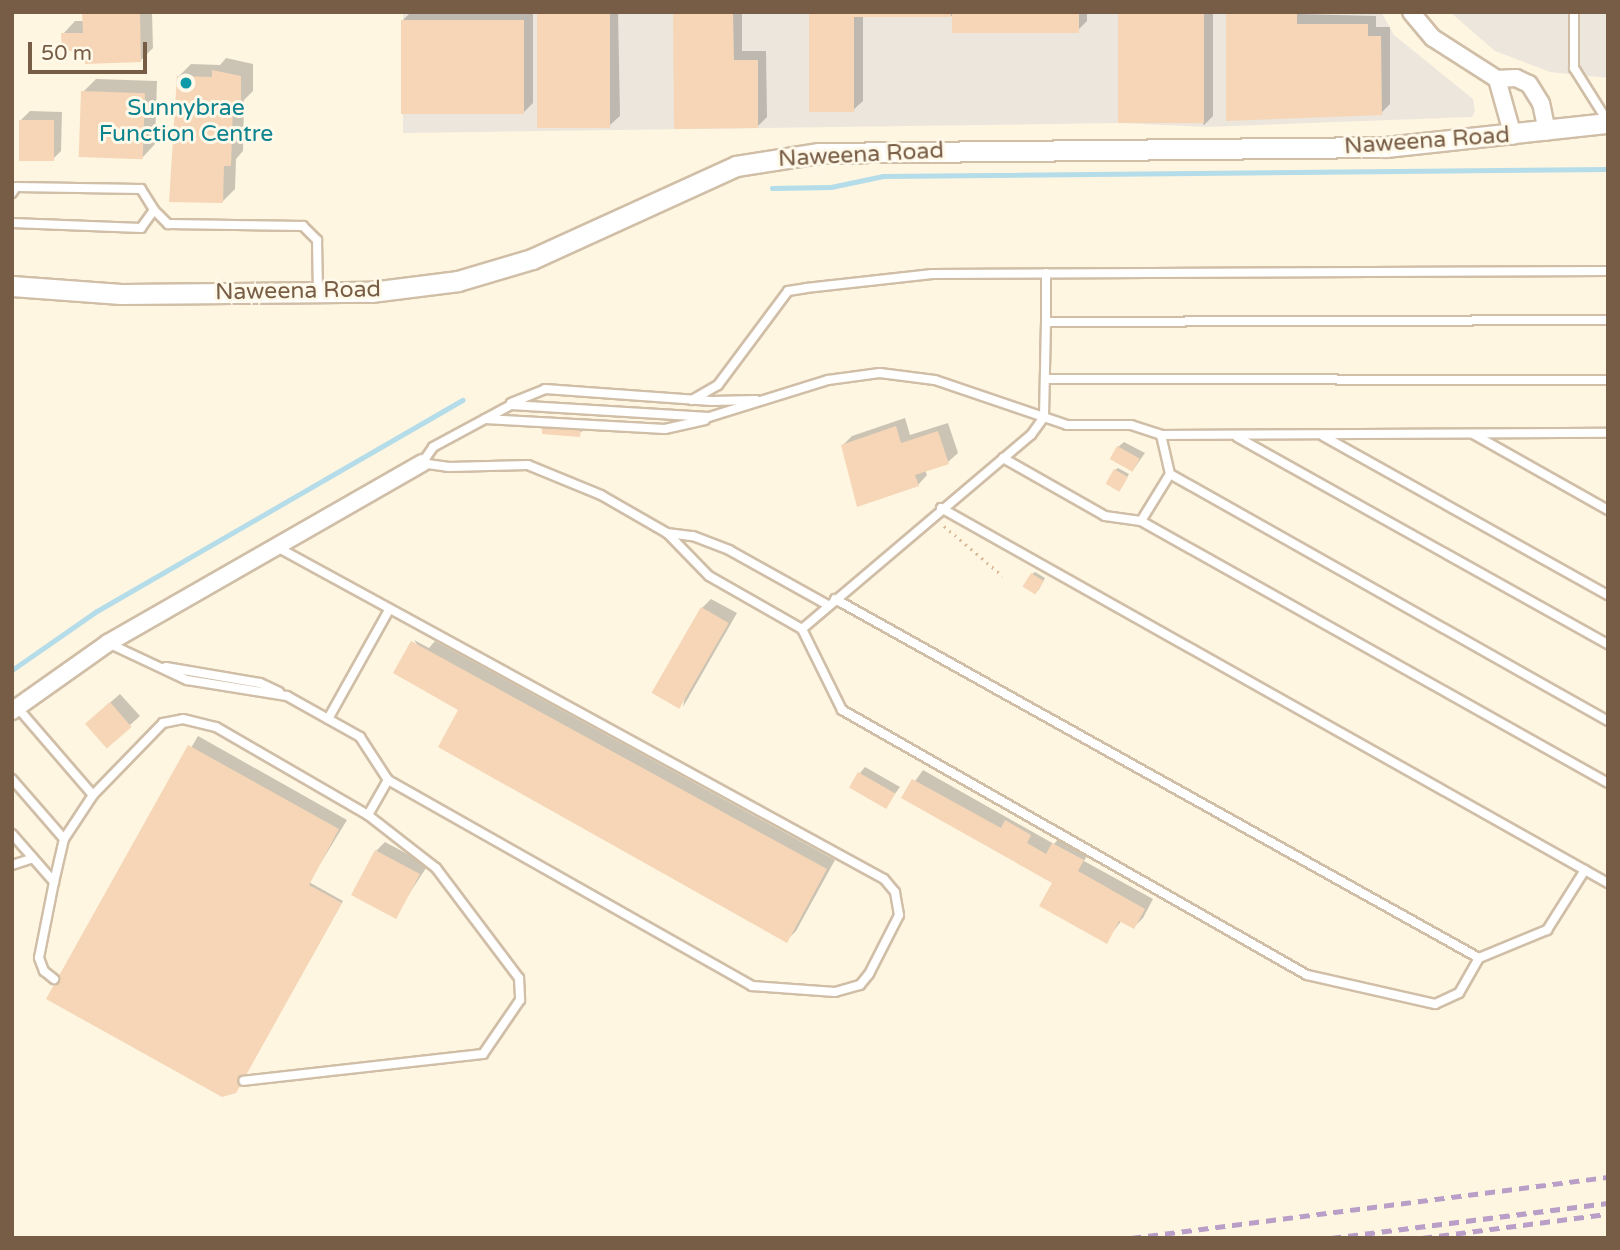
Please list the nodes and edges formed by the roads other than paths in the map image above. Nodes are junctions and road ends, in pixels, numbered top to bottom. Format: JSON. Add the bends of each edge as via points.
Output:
{"nodes":[{"id":1,"x":1411,"y":12,"type":"edge"},
{"id":2,"x":1574,"y":12,"type":"edge"},
{"id":3,"x":1497,"y":79,"type":"junction"},
{"id":4,"x":1608,"y":123,"type":"edge"},
{"id":5,"x":1547,"y":131,"type":"junction"},
{"id":6,"x":1513,"y":136,"type":"junction"},
{"id":7,"x":12,"y":192,"type":"edge"},
{"id":8,"x":153,"y":210,"type":"junction"},
{"id":9,"x":12,"y":223,"type":"edge"},
{"id":10,"x":1608,"y":271,"type":"edge"},
{"id":11,"x":1046,"y":273,"type":"junction"},
{"id":12,"x":12,"y":286,"type":"edge"},
{"id":13,"x":317,"y":292,"type":"junction"},
{"id":14,"x":1608,"y":320,"type":"edge"},
{"id":15,"x":1046,"y":322,"type":"junction"},
{"id":16,"x":1045,"y":379,"type":"junction"},
{"id":17,"x":1608,"y":380,"type":"edge"},
{"id":18,"x":773,"y":398,"type":"junction"},
{"id":19,"x":692,"y":400,"type":"junction"},
{"id":20,"x":502,"y":407,"type":"junction"},
{"id":21,"x":721,"y":415,"type":"junction"},
{"id":22,"x":1044,"y":417,"type":"junction"},
{"id":23,"x":476,"y":422,"type":"junction"},
{"id":24,"x":1608,"y":433,"type":"edge"},
{"id":25,"x":1473,"y":434,"type":"junction"},
{"id":26,"x":1161,"y":435,"type":"junction"},
{"id":27,"x":1235,"y":435,"type":"junction"},
{"id":28,"x":1321,"y":435,"type":"junction"},
{"id":29,"x":1003,"y":458,"type":"junction"},
{"id":30,"x":422,"y":463,"type":"junction"},
{"id":31,"x":1170,"y":474,"type":"junction"},
{"id":32,"x":1608,"y":510,"type":"edge"},
{"id":33,"x":938,"y":511,"type":"junction"},
{"id":34,"x":1141,"y":522,"type":"junction"},
{"id":35,"x":667,"y":533,"type":"junction"},
{"id":36,"x":274,"y":546,"type":"junction"},
{"id":37,"x":1608,"y":595,"type":"edge"},
{"id":38,"x":831,"y":602,"type":"junction"},
{"id":39,"x":389,"y":610,"type":"junction"},
{"id":40,"x":802,"y":629,"type":"junction"},
{"id":41,"x":108,"y":643,"type":"junction"},
{"id":42,"x":1608,"y":644,"type":"edge"},
{"id":43,"x":156,"y":666,"type":"junction"},
{"id":44,"x":287,"y":696,"type":"junction"},
{"id":45,"x":14,"y":709,"type":"edge"},
{"id":46,"x":328,"y":719,"type":"junction"},
{"id":47,"x":1608,"y":721,"type":"edge"},
{"id":48,"x":12,"y":779,"type":"edge"},
{"id":49,"x":388,"y":780,"type":"junction"},
{"id":50,"x":1608,"y":783,"type":"edge"},
{"id":51,"x":93,"y":795,"type":"junction"},
{"id":52,"x":368,"y":815,"type":"junction"},
{"id":53,"x":12,"y":834,"type":"edge"},
{"id":54,"x":64,"y":839,"type":"junction"},
{"id":55,"x":33,"y":858,"type":"junction"},
{"id":56,"x":13,"y":867,"type":"edge"},
{"id":57,"x":1585,"y":870,"type":"junction"},
{"id":58,"x":54,"y":882,"type":"junction"},
{"id":59,"x":1608,"y":883,"type":"edge"},
{"id":60,"x":1479,"y":958,"type":"junction"},
{"id":61,"x":54,"y":979,"type":"dead end"},
{"id":62,"x":244,"y":1081,"type":"dead end"}],
"edges":[{"from":1,"to":3,"type":"street","via":[[1433,38]]},
{"from":2,"to":4,"type":"lane","via":[[1574,68]]},
{"from":3,"to":5,"type":"street","via":[[1516,78],[1529,84],[1541,103]]},
{"from":3,"to":6,"type":"street"},
{"from":4,"to":5,"type":"street","name":"Naweena Road"},
{"from":5,"to":6,"type":"street","name":"Naweena Road"},
{"from":6,"to":13,"type":"street","name":"Naweena Road","via":[[1386,147],[870,150],[775,158],[694,181],[532,259],[458,281],[371,292]]},
{"from":7,"to":8,"type":"lane","via":[[16,187],[141,189]]},
{"from":8,"to":9,"type":"lane","via":[[141,228]]},
{"from":8,"to":13,"type":"lane","via":[[168,224],[303,226],[317,240]]},
{"from":10,"to":11,"type":"lane"},
{"from":11,"to":15,"type":"lane"},
{"from":11,"to":19,"type":"lane","via":[[932,274],[788,290],[718,385]]},
{"from":12,"to":13,"type":"street","name":"Naweena Road","via":[[121,294]]},
{"from":14,"to":15,"type":"lane"},
{"from":15,"to":16,"type":"lane"},
{"from":16,"to":17,"type":"lane"},
{"from":16,"to":22,"type":"lane"},
{"from":18,"to":19,"type":"lane"},
{"from":18,"to":21,"type":"lane"},
{"from":18,"to":22,"type":"lane","via":[[828,380],[906,374]]},
{"from":19,"to":20,"type":"lane","via":[[539,389]]},
{"from":20,"to":21,"type":"lane"},
{"from":20,"to":23,"type":"lane"},
{"from":21,"to":23,"type":"lane","via":[[678,428],[496,417]]},
{"from":22,"to":26,"type":"lane","via":[[1067,425],[1131,425]]},
{"from":22,"to":29,"type":"lane","via":[[1031,435]]},
{"from":23,"to":30,"type":"lane","via":[[433,447]]},
{"from":24,"to":25,"type":"lane"},
{"from":25,"to":28,"type":"lane"},
{"from":25,"to":32,"type":"lane"},
{"from":26,"to":27,"type":"lane"},
{"from":26,"to":31,"type":"lane"},
{"from":27,"to":28,"type":"lane"},
{"from":27,"to":42,"type":"lane"},
{"from":28,"to":37,"type":"lane"},
{"from":29,"to":33,"type":"lane"},
{"from":29,"to":34,"type":"lane","via":[[1105,516]]},
{"from":30,"to":35,"type":"lane","via":[[449,467],[504,463],[547,470]]},
{"from":30,"to":36,"type":"street"},
{"from":31,"to":34,"type":"lane"},
{"from":31,"to":47,"type":"lane"},
{"from":33,"to":38,"type":"lane"},
{"from":33,"to":57,"type":"lane"},
{"from":34,"to":50,"type":"lane"},
{"from":35,"to":38,"type":"lane","via":[[693,536],[729,550]]},
{"from":35,"to":40,"type":"lane","via":[[709,576]]},
{"from":36,"to":39,"type":"lane"},
{"from":36,"to":41,"type":"street"},
{"from":38,"to":40,"type":"lane"},
{"from":38,"to":60,"type":"lane"},
{"from":39,"to":46,"type":"lane"},
{"from":39,"to":49,"type":"lane","via":[[443,634],[884,879],[895,892],[897,926],[860,985],[835,992],[762,989]]},
{"from":40,"to":60,"type":"lane","via":[[842,710],[1307,975],[1435,1004],[1459,993]]},
{"from":41,"to":43,"type":"lane"},
{"from":41,"to":45,"type":"street"},
{"from":43,"to":44,"type":"lane","via":[[248,681]]},
{"from":43,"to":44,"type":"lane","via":[[187,680]]},
{"from":44,"to":46,"type":"lane"},
{"from":45,"to":51,"type":"lane"},
{"from":46,"to":49,"type":"lane","via":[[360,737]]},
{"from":48,"to":54,"type":"lane"},
{"from":49,"to":52,"type":"lane"},
{"from":51,"to":52,"type":"lane","via":[[154,729],[183,719],[216,727]]},
{"from":51,"to":54,"type":"lane"},
{"from":52,"to":62,"type":"lane","via":[[436,868],[520,978],[520,1000],[496,1041],[475,1057]]},
{"from":53,"to":55,"type":"lane"},
{"from":54,"to":58,"type":"lane"},
{"from":55,"to":56,"type":"lane"},
{"from":55,"to":58,"type":"lane"},
{"from":57,"to":59,"type":"lane"},
{"from":57,"to":60,"type":"lane","via":[[1547,930]]},
{"from":58,"to":61,"type":"lane","via":[[39,958]]}]}
